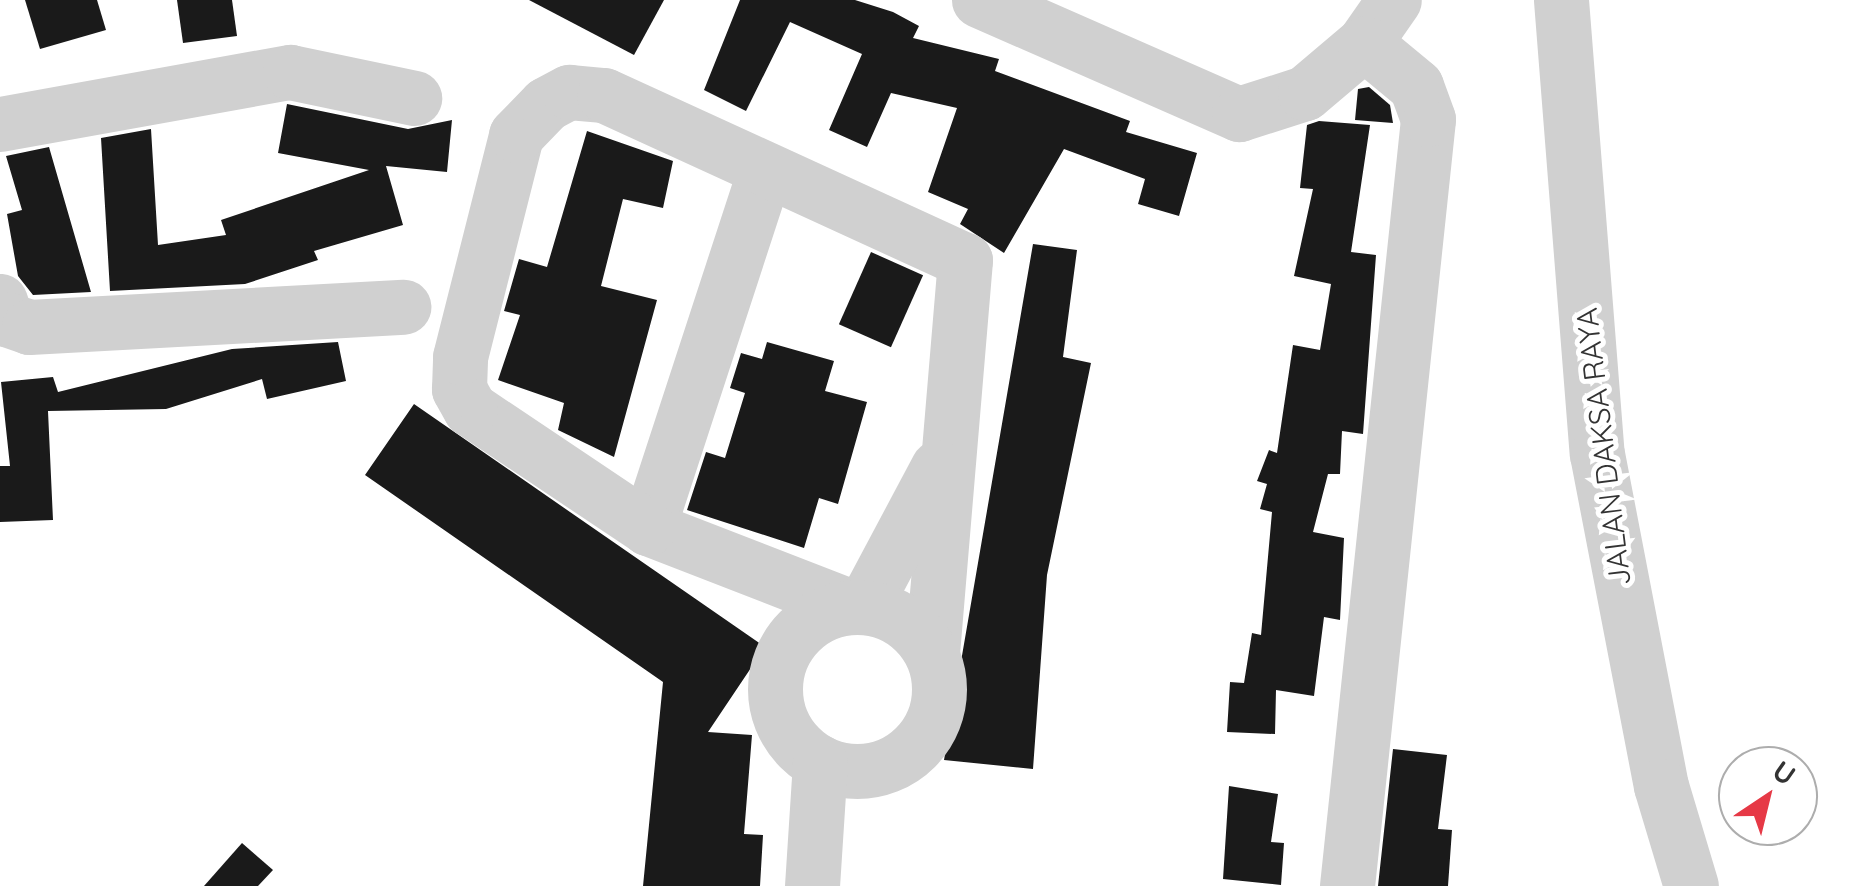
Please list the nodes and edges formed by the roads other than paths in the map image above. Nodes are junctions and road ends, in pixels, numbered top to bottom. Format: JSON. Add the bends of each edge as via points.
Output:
{"nodes":[{"id":1,"x":979,"y":0,"type":"edge"},
{"id":2,"x":1561,"y":0,"type":"edge"},
{"id":3,"x":1050,"y":14,"type":"edge"},
{"id":4,"x":1379,"y":21,"type":"edge"},
{"id":5,"x":414,"y":98,"type":"dead end"},
{"id":6,"x":0,"y":124,"type":"edge"},
{"id":7,"x":764,"y":174,"type":"junction"},
{"id":8,"x":0,"y":301,"type":"edge"},
{"id":9,"x":403,"y":307,"type":"dead end"},
{"id":10,"x":946,"y":451,"type":"junction"},
{"id":11,"x":648,"y":528,"type":"junction"},
{"id":12,"x":733,"y":567,"type":"junction"},
{"id":13,"x":856,"y":606,"type":"junction"},
{"id":14,"x":782,"y":652,"type":"junction"},
{"id":15,"x":932,"y":654,"type":"junction"},
{"id":16,"x":820,"y":762,"type":"junction"},
{"id":17,"x":812,"y":886,"type":"edge"},
{"id":18,"x":1346,"y":886,"type":"edge"},
{"id":19,"x":1691,"y":886,"type":"edge"}],
"edges":[{"from":1,"to":3,"type":"street"},
{"from":2,"to":19,"type":"street","name":"JALAN DAKSA RAYA","via":[[1598,454],[1657,768]]},
{"from":3,"to":4,"type":"street","via":[[1239,114],[1305,92]]},
{"from":4,"to":18,"type":"street","via":[[1428,119]]},
{"from":5,"to":6,"type":"street","via":[[290,72]]},
{"from":7,"to":10,"type":"street","via":[[965,260]]},
{"from":7,"to":11,"type":"street"},
{"from":7,"to":11,"type":"street","via":[[604,95],[569,92],[516,135],[459,390],[470,409]]},
{"from":8,"to":9,"type":"street","via":[[6,319],[29,326]]},
{"from":10,"to":13,"type":"street"},
{"from":10,"to":15,"type":"street"},
{"from":11,"to":12,"type":"street"},
{"from":12,"to":13,"type":"street"},
{"from":12,"to":14,"type":"street"},
{"from":13,"to":14,"type":"street","via":[[822,614]]},
{"from":13,"to":15,"type":"street","via":[[916,630]]},
{"from":14,"to":16,"type":"street","via":[[780,714]]},
{"from":15,"to":16,"type":"street","via":[[938,704],[915,748],[870,770]]},
{"from":16,"to":17,"type":"street"}]}
